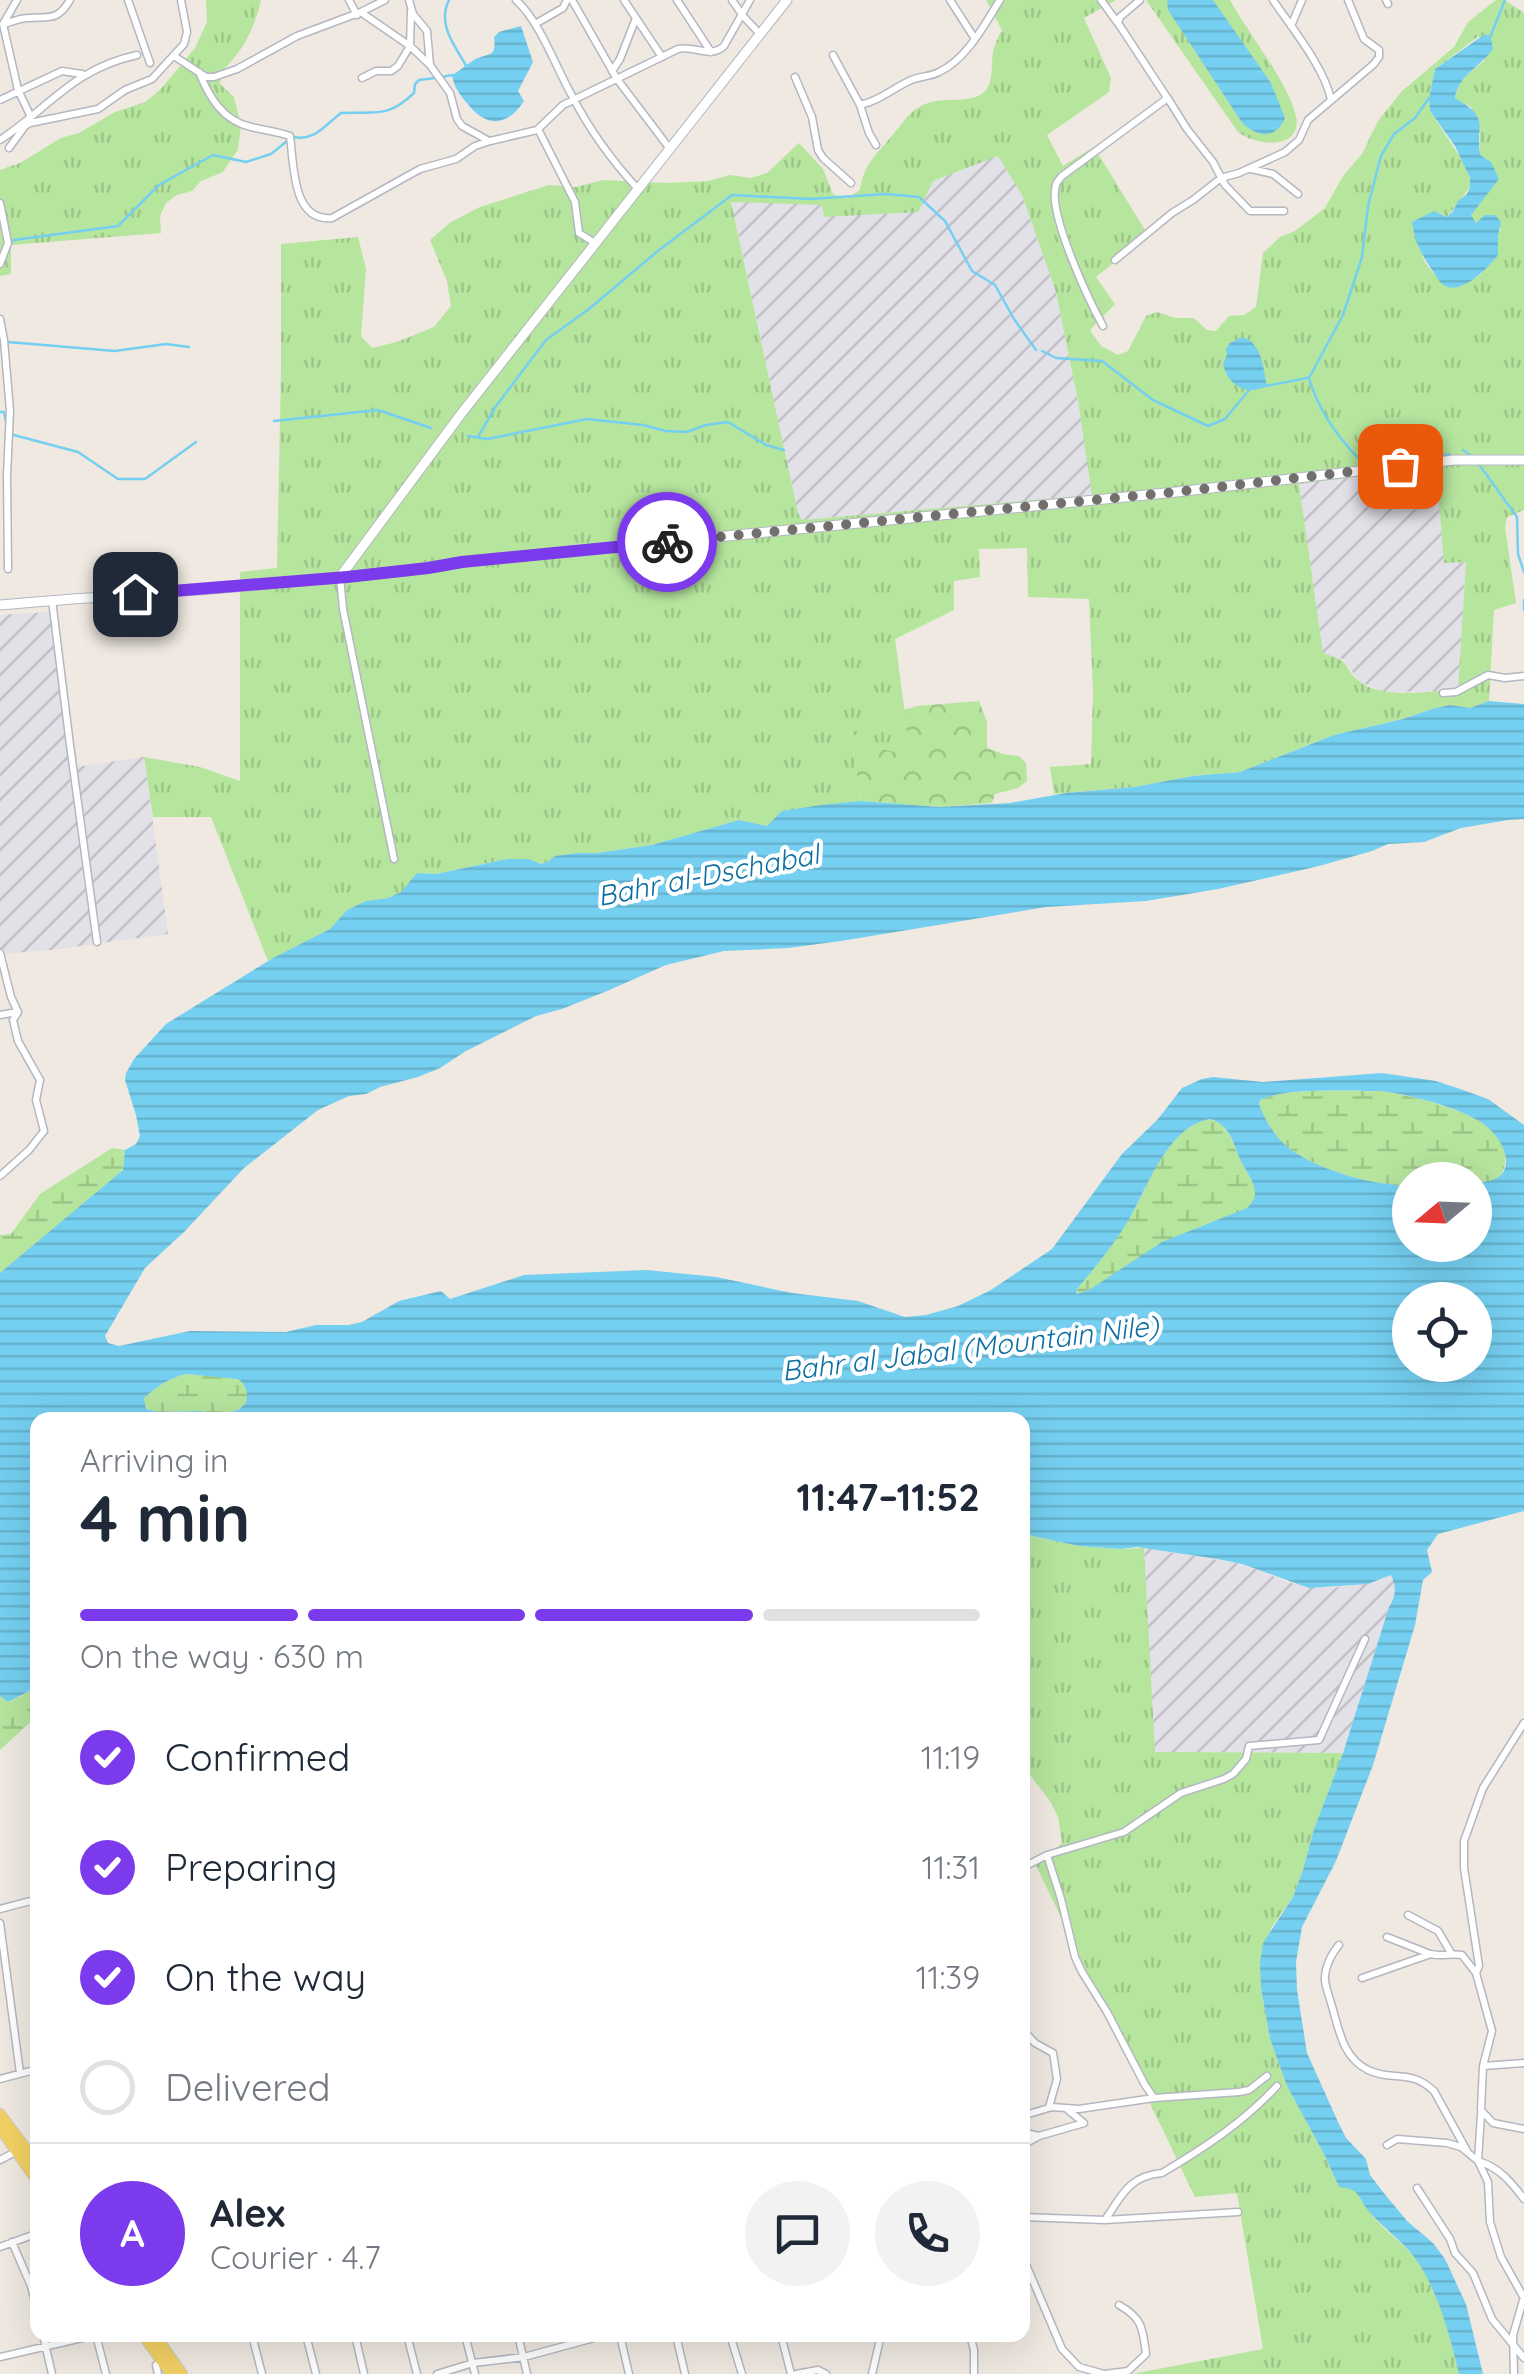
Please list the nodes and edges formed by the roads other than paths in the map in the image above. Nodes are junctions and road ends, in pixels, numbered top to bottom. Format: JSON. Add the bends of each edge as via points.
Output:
{"nodes":[{"id":1,"x":17,"y":0,"type":"edge"},
{"id":2,"x":70,"y":0,"type":"edge"},
{"id":3,"x":128,"y":0,"type":"edge"},
{"id":4,"x":181,"y":0,"type":"edge"},
{"id":5,"x":349,"y":0,"type":"edge"},
{"id":6,"x":386,"y":0,"type":"edge"},
{"id":7,"x":408,"y":0,"type":"edge"},
{"id":8,"x":516,"y":0,"type":"edge"},
{"id":9,"x":569,"y":0,"type":"edge"},
{"id":10,"x":624,"y":0,"type":"edge"},
{"id":11,"x":677,"y":0,"type":"edge"},
{"id":12,"x":732,"y":0,"type":"edge"},
{"id":13,"x":750,"y":0,"type":"edge"},
{"id":14,"x":788,"y":0,"type":"edge"},
{"id":15,"x":950,"y":0,"type":"edge"},
{"id":16,"x":1000,"y":0,"type":"edge"},
{"id":17,"x":1101,"y":0,"type":"edge"},
{"id":18,"x":1140,"y":0,"type":"edge"},
{"id":19,"x":1273,"y":0,"type":"edge"},
{"id":20,"x":1302,"y":0,"type":"edge"},
{"id":21,"x":1348,"y":0,"type":"edge"},
{"id":22,"x":411,"y":10,"type":"junction"},
{"id":23,"x":359,"y":14,"type":"junction"},
{"id":24,"x":743,"y":16,"type":"junction"},
{"id":25,"x":636,"y":18,"type":"junction"},
{"id":26,"x":1118,"y":23,"type":"junction"},
{"id":27,"x":534,"y":24,"type":"junction"},
{"id":28,"x":1,"y":26,"type":"edge"},
{"id":29,"x":1291,"y":26,"type":"junction"},
{"id":30,"x":761,"y":35,"type":"junction"},
{"id":31,"x":975,"y":39,"type":"junction"},
{"id":32,"x":410,"y":46,"type":"junction"},
{"id":33,"x":712,"y":53,"type":"junction"},
{"id":34,"x":137,"y":55,"type":"dead end"},
{"id":35,"x":833,"y":55,"type":"dead end"},
{"id":36,"x":174,"y":56,"type":"junction"},
{"id":37,"x":662,"y":57,"type":"junction"},
{"id":38,"x":150,"y":63,"type":"dead end"},
{"id":39,"x":430,"y":65,"type":"junction"},
{"id":40,"x":198,"y":72,"type":"junction"},
{"id":41,"x":83,"y":75,"type":"junction"},
{"id":42,"x":615,"y":75,"type":"junction"},
{"id":43,"x":795,"y":77,"type":"dead end"},
{"id":44,"x":362,"y":78,"type":"dead end"},
{"id":45,"x":18,"y":90,"type":"junction"},
{"id":46,"x":1166,"y":96,"type":"junction"},
{"id":47,"x":0,"y":100,"type":"edge"},
{"id":48,"x":574,"y":100,"type":"junction"},
{"id":49,"x":1332,"y":101,"type":"junction"},
{"id":50,"x":860,"y":105,"type":"junction"},
{"id":51,"x":30,"y":116,"type":"junction"},
{"id":52,"x":538,"y":128,"type":"junction"},
{"id":53,"x":0,"y":140,"type":"edge"},
{"id":54,"x":490,"y":142,"type":"junction"},
{"id":55,"x":876,"y":145,"type":"dead end"},
{"id":56,"x":9,"y":148,"type":"dead end"},
{"id":57,"x":670,"y":149,"type":"junction"},
{"id":58,"x":1249,"y":169,"type":"junction"},
{"id":59,"x":1220,"y":178,"type":"junction"},
{"id":60,"x":852,"y":184,"type":"dead end"},
{"id":61,"x":638,"y":190,"type":"junction"},
{"id":62,"x":1298,"y":194,"type":"dead end"},
{"id":63,"x":0,"y":203,"type":"edge"},
{"id":64,"x":1284,"y":212,"type":"dead end"},
{"id":65,"x":596,"y":244,"type":"junction"},
{"id":66,"x":1115,"y":260,"type":"dead end"},
{"id":67,"x":0,"y":264,"type":"edge"},
{"id":68,"x":0,"y":319,"type":"edge"},
{"id":69,"x":1103,"y":326,"type":"dead end"},
{"id":70,"x":1524,"y":460,"type":"edge"},
{"id":71,"x":8,"y":569,"type":"dead end"},
{"id":72,"x":340,"y":577,"type":"junction"},
{"id":73,"x":52,"y":600,"type":"junction"},
{"id":74,"x":0,"y":604,"type":"edge"},
{"id":75,"x":1524,"y":676,"type":"edge"},
{"id":76,"x":1443,"y":693,"type":"dead end"},
{"id":77,"x":394,"y":859,"type":"dead end"},
{"id":78,"x":97,"y":942,"type":"dead end"},
{"id":79,"x":0,"y":952,"type":"edge"},
{"id":80,"x":18,"y":1012,"type":"junction"},
{"id":81,"x":0,"y":1015,"type":"edge"},
{"id":82,"x":0,"y":1176,"type":"edge"},
{"id":83,"x":1365,"y":1639,"type":"dead end"},
{"id":84,"x":1524,"y":1723,"type":"edge"},
{"id":85,"x":1047,"y":1855,"type":"junction"},
{"id":86,"x":1030,"y":1864,"type":"edge"},
{"id":87,"x":30,"y":1901,"type":"edge"},
{"id":88,"x":0,"y":1909,"type":"edge"},
{"id":89,"x":1408,"y":1915,"type":"dead end"},
{"id":90,"x":0,"y":1923,"type":"edge"},
{"id":91,"x":1387,"y":1937,"type":"dead end"},
{"id":92,"x":1474,"y":1942,"type":"junction"},
{"id":93,"x":1339,"y":1945,"type":"dead end"},
{"id":94,"x":1451,"y":1953,"type":"junction"},
{"id":95,"x":1431,"y":1954,"type":"junction"},
{"id":96,"x":1462,"y":1955,"type":"junction"},
{"id":97,"x":1476,"y":1973,"type":"junction"},
{"id":98,"x":1362,"y":1978,"type":"dead end"},
{"id":99,"x":1030,"y":2038,"type":"edge"},
{"id":100,"x":1524,"y":2064,"type":"edge"},
{"id":101,"x":1483,"y":2066,"type":"junction"},
{"id":102,"x":30,"y":2071,"type":"edge"},
{"id":103,"x":20,"y":2073,"type":"junction"},
{"id":104,"x":1266,"y":2076,"type":"dead end"},
{"id":105,"x":0,"y":2079,"type":"edge"},
{"id":106,"x":1277,"y":2086,"type":"dead end"},
{"id":107,"x":1154,"y":2098,"type":"junction"},
{"id":108,"x":1050,"y":2107,"type":"junction"},
{"id":109,"x":1066,"y":2109,"type":"junction"},
{"id":110,"x":1481,"y":2110,"type":"junction"},
{"id":111,"x":1030,"y":2113,"type":"edge"},
{"id":112,"x":0,"y":2114,"type":"edge"},
{"id":113,"x":0,"y":2128,"type":"edge"},
{"id":114,"x":1522,"y":2128,"type":"edge"},
{"id":115,"x":1030,"y":2134,"type":"edge"},
{"id":116,"x":1039,"y":2136,"type":"junction"},
{"id":117,"x":1030,"y":2141,"type":"edge"},
{"id":118,"x":1524,"y":2141,"type":"edge"},
{"id":119,"x":1386,"y":2146,"type":"dead end"},
{"id":120,"x":20,"y":2149,"type":"junction"},
{"id":121,"x":1467,"y":2151,"type":"junction"},
{"id":122,"x":30,"y":2158,"type":"edge"},
{"id":123,"x":0,"y":2160,"type":"edge"},
{"id":124,"x":1478,"y":2161,"type":"junction"},
{"id":125,"x":30,"y":2167,"type":"edge"},
{"id":126,"x":1417,"y":2188,"type":"dead end"},
{"id":127,"x":1524,"y":2199,"type":"edge"},
{"id":128,"x":1238,"y":2212,"type":"dead end"},
{"id":129,"x":1030,"y":2216,"type":"edge"},
{"id":130,"x":1106,"y":2220,"type":"junction"},
{"id":131,"x":30,"y":2236,"type":"edge"},
{"id":132,"x":12,"y":2242,"type":"junction"},
{"id":133,"x":0,"y":2246,"type":"edge"},
{"id":134,"x":1030,"y":2274,"type":"edge"},
{"id":135,"x":1511,"y":2274,"type":"junction"},
{"id":136,"x":1524,"y":2276,"type":"edge"},
{"id":137,"x":30,"y":2284,"type":"edge"},
{"id":138,"x":1524,"y":2296,"type":"edge"},
{"id":139,"x":1119,"y":2304,"type":"dead end"},
{"id":140,"x":45,"y":2342,"type":"edge"},
{"id":141,"x":64,"y":2342,"type":"edge"},
{"id":142,"x":98,"y":2342,"type":"edge"},
{"id":143,"x":149,"y":2342,"type":"edge"},
{"id":144,"x":160,"y":2342,"type":"edge"},
{"id":145,"x":254,"y":2342,"type":"edge"},
{"id":146,"x":308,"y":2342,"type":"edge"},
{"id":147,"x":357,"y":2342,"type":"edge"},
{"id":148,"x":409,"y":2342,"type":"edge"},
{"id":149,"x":468,"y":2342,"type":"edge"},
{"id":150,"x":520,"y":2342,"type":"edge"},
{"id":151,"x":579,"y":2342,"type":"edge"},
{"id":152,"x":621,"y":2342,"type":"edge"},
{"id":153,"x":678,"y":2342,"type":"edge"},
{"id":154,"x":732,"y":2342,"type":"edge"},
{"id":155,"x":783,"y":2342,"type":"edge"},
{"id":156,"x":879,"y":2342,"type":"edge"},
{"id":157,"x":972,"y":2342,"type":"edge"},
{"id":158,"x":1513,"y":2344,"type":"junction"},
{"id":159,"x":46,"y":2346,"type":"junction"},
{"id":160,"x":0,"y":2357,"type":"edge"},
{"id":161,"x":524,"y":2357,"type":"junction"},
{"id":162,"x":1524,"y":2358,"type":"edge"},
{"id":163,"x":472,"y":2363,"type":"junction"},
{"id":164,"x":52,"y":2374,"type":"edge"},
{"id":165,"x":106,"y":2374,"type":"edge"},
{"id":166,"x":171,"y":2374,"type":"edge"},
{"id":167,"x":182,"y":2374,"type":"edge"},
{"id":168,"x":262,"y":2374,"type":"edge"},
{"id":169,"x":316,"y":2374,"type":"edge"},
{"id":170,"x":364,"y":2374,"type":"edge"},
{"id":171,"x":417,"y":2374,"type":"edge"},
{"id":172,"x":437,"y":2374,"type":"edge"},
{"id":173,"x":475,"y":2374,"type":"edge"},
{"id":174,"x":527,"y":2374,"type":"edge"},
{"id":175,"x":628,"y":2374,"type":"edge"},
{"id":176,"x":685,"y":2374,"type":"edge"},
{"id":177,"x":742,"y":2374,"type":"edge"},
{"id":178,"x":794,"y":2374,"type":"edge"},
{"id":179,"x":826,"y":2374,"type":"edge"},
{"id":180,"x":872,"y":2374,"type":"edge"},
{"id":181,"x":974,"y":2374,"type":"edge"},
{"id":182,"x":1104,"y":2374,"type":"edge"},
{"id":183,"x":1514,"y":2374,"type":"edge"}],
"edges":[{"from":1,"to":28,"type":"street"},
{"from":2,"to":28,"type":"street","via":[[49,20]]},
{"from":3,"to":38,"type":"street"},
{"from":4,"to":36,"type":"street","via":[[187,32]]},
{"from":5,"to":23,"type":"street"},
{"from":6,"to":23,"type":"street"},
{"from":7,"to":22,"type":"street"},
{"from":8,"to":27,"type":"street"},
{"from":9,"to":27,"type":"street"},
{"from":9,"to":42,"type":"street"},
{"from":10,"to":25,"type":"street"},
{"from":11,"to":33,"type":"street"},
{"from":12,"to":24,"type":"street"},
{"from":13,"to":24,"type":"street"},
{"from":14,"to":30,"type":"main road"},
{"from":15,"to":31,"type":"street"},
{"from":16,"to":31,"type":"street"},
{"from":17,"to":26,"type":"street"},
{"from":18,"to":26,"type":"street"},
{"from":19,"to":29,"type":"street"},
{"from":20,"to":29,"type":"street"},
{"from":21,"to":49,"type":"street","via":[[1362,35],[1380,54]]},
{"from":22,"to":32,"type":"street"},
{"from":22,"to":39,"type":"street","via":[[428,31]]},
{"from":23,"to":32,"type":"street"},
{"from":23,"to":40,"type":"street","via":[[297,36],[237,69],[214,77]]},
{"from":24,"to":30,"type":"street"},
{"from":24,"to":33,"type":"street"},
{"from":25,"to":37,"type":"street"},
{"from":25,"to":42,"type":"street"},
{"from":26,"to":46,"type":"street"},
{"from":27,"to":48,"type":"street"},
{"from":28,"to":45,"type":"street"},
{"from":29,"to":49,"type":"street"},
{"from":30,"to":57,"type":"main road"},
{"from":31,"to":50,"type":"street","via":[[948,68]]},
{"from":32,"to":39,"type":"street"},
{"from":32,"to":44,"type":"street","via":[[396,69]]},
{"from":33,"to":37,"type":"street","via":[[691,47]]},
{"from":34,"to":41,"type":"street"},
{"from":35,"to":50,"type":"street"},
{"from":36,"to":40,"type":"street"},
{"from":36,"to":56,"type":"street","via":[[152,79],[98,109],[30,123]]},
{"from":37,"to":42,"type":"street"},
{"from":39,"to":54,"type":"street","via":[[450,93],[460,124]]},
{"from":40,"to":54,"type":"street","via":[[230,118],[290,136],[300,198],[321,219],[420,168]]},
{"from":41,"to":45,"type":"street","via":[[62,71]]},
{"from":41,"to":51,"type":"street"},
{"from":42,"to":48,"type":"street"},
{"from":42,"to":57,"type":"street"},
{"from":43,"to":60,"type":"street","via":[[818,150]]},
{"from":45,"to":47,"type":"street"},
{"from":45,"to":51,"type":"street"},
{"from":46,"to":59,"type":"street"},
{"from":46,"to":69,"type":"street","via":[[1055,188],[1065,242]]},
{"from":48,"to":52,"type":"street"},
{"from":48,"to":61,"type":"street"},
{"from":49,"to":58,"type":"street","via":[[1308,120],[1291,147]]},
{"from":50,"to":55,"type":"street"},
{"from":51,"to":53,"type":"street"},
{"from":52,"to":54,"type":"street"},
{"from":52,"to":65,"type":"street","via":[[575,202],[579,233]]},
{"from":57,"to":61,"type":"main road"},
{"from":58,"to":59,"type":"street"},
{"from":58,"to":62,"type":"street","via":[[1273,174]]},
{"from":59,"to":64,"type":"street","via":[[1250,210]]},
{"from":59,"to":66,"type":"street"},
{"from":61,"to":65,"type":"main road"},
{"from":63,"to":67,"type":"street","via":[[8,243]]},
{"from":65,"to":72,"type":"main road"},
{"from":68,"to":71,"type":"street","via":[[10,411]]},
{"from":70,"to":72,"type":"main road","via":[[1454,460]]},
{"from":72,"to":73,"type":"main road"},
{"from":72,"to":77,"type":"street"},
{"from":73,"to":74,"type":"main road"},
{"from":73,"to":78,"type":"street"},
{"from":75,"to":76,"type":"street","via":[[1488,675]]},
{"from":79,"to":80,"type":"street"},
{"from":80,"to":81,"type":"street"},
{"from":80,"to":82,"type":"street","via":[[15,1034],[40,1080],[36,1100],[44,1130]]},
{"from":83,"to":85,"type":"street","via":[[1318,1740],[1248,1746],[1246,1759],[1224,1779],[1181,1793],[1124,1832]]},
{"from":84,"to":92,"type":"street","via":[[1484,1788],[1464,1841]]},
{"from":85,"to":86,"type":"street"},
{"from":85,"to":107,"type":"street","via":[[1082,1972]]},
{"from":87,"to":88,"type":"street"},
{"from":89,"to":94,"type":"street","via":[[1438,1930]]},
{"from":90,"to":103,"type":"street"},
{"from":91,"to":95,"type":"street"},
{"from":92,"to":96,"type":"street"},
{"from":92,"to":97,"type":"street"},
{"from":93,"to":121,"type":"street","via":[[1324,1979],[1351,2057],[1375,2073],[1425,2083]]},
{"from":94,"to":95,"type":"street"},
{"from":94,"to":96,"type":"street"},
{"from":95,"to":98,"type":"street"},
{"from":96,"to":97,"type":"street"},
{"from":97,"to":101,"type":"street","via":[[1492,2031]]},
{"from":99,"to":108,"type":"street","via":[[1053,2052]]},
{"from":100,"to":101,"type":"street"},
{"from":101,"to":110,"type":"street"},
{"from":102,"to":103,"type":"street"},
{"from":103,"to":105,"type":"street"},
{"from":104,"to":107,"type":"street","via":[[1250,2090]]},
{"from":106,"to":130,"type":"street","via":[[1238,2124],[1162,2173],[1129,2184]]},
{"from":107,"to":109,"type":"street"},
{"from":108,"to":109,"type":"street"},
{"from":108,"to":111,"type":"street"},
{"from":109,"to":116,"type":"street","via":[[1084,2123]]},
{"from":110,"to":114,"type":"street","via":[[1493,2123]]},
{"from":110,"to":124,"type":"street"},
{"from":112,"to":120,"type":"main road"},
{"from":113,"to":120,"type":"main road"},
{"from":114,"to":118,"type":"street"},
{"from":115,"to":116,"type":"street"},
{"from":116,"to":117,"type":"street"},
{"from":119,"to":121,"type":"street","via":[[1397,2139]]},
{"from":120,"to":122,"type":"main road"},
{"from":120,"to":123,"type":"street"},
{"from":120,"to":125,"type":"main road"},
{"from":121,"to":124,"type":"street"},
{"from":124,"to":127,"type":"street","via":[[1492,2164]]},
{"from":124,"to":135,"type":"street","via":[[1488,2182],[1493,2233]]},
{"from":126,"to":158,"type":"street"},
{"from":128,"to":130,"type":"street"},
{"from":129,"to":130,"type":"street"},
{"from":131,"to":132,"type":"street"},
{"from":132,"to":133,"type":"street"},
{"from":132,"to":137,"type":"street"},
{"from":134,"to":182,"type":"street","via":[[1062,2348],[1078,2367]]},
{"from":135,"to":136,"type":"street"},
{"from":135,"to":138,"type":"street"},
{"from":138,"to":158,"type":"street"},
{"from":139,"to":182,"type":"street","via":[[1134,2314],[1146,2354],[1128,2371]]},
{"from":140,"to":159,"type":"street"},
{"from":141,"to":159,"type":"street"},
{"from":142,"to":165,"type":"street"},
{"from":143,"to":166,"type":"main road"},
{"from":144,"to":167,"type":"main road"},
{"from":145,"to":168,"type":"street"},
{"from":146,"to":169,"type":"street"},
{"from":147,"to":170,"type":"street"},
{"from":148,"to":171,"type":"street"},
{"from":149,"to":163,"type":"street"},
{"from":150,"to":161,"type":"street"},
{"from":151,"to":161,"type":"street"},
{"from":152,"to":175,"type":"street"},
{"from":153,"to":176,"type":"street"},
{"from":154,"to":177,"type":"street"},
{"from":155,"to":178,"type":"street"},
{"from":156,"to":180,"type":"street"},
{"from":157,"to":181,"type":"street"},
{"from":158,"to":162,"type":"street"},
{"from":158,"to":183,"type":"street"},
{"from":159,"to":160,"type":"street"},
{"from":159,"to":164,"type":"street"},
{"from":161,"to":163,"type":"street"},
{"from":161,"to":174,"type":"street"},
{"from":163,"to":172,"type":"street"},
{"from":163,"to":173,"type":"street"},
{"from":178,"to":179,"type":"street"}]}
